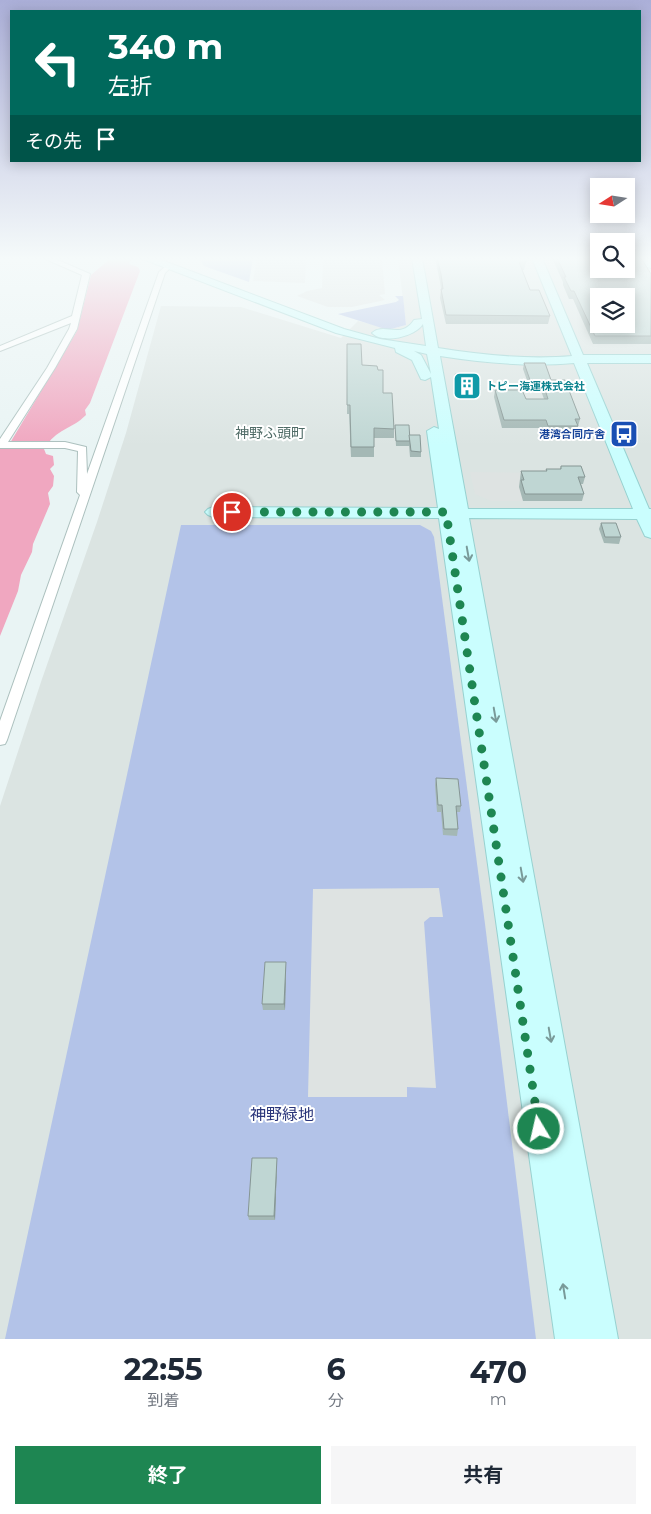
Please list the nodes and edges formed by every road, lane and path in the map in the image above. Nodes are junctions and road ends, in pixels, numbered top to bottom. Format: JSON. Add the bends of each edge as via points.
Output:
{"nodes":[{"id":1,"x":69,"y":320,"type":"edge"},
{"id":2,"x":75,"y":320,"type":"edge"},
{"id":3,"x":145,"y":320,"type":"edge"},
{"id":4,"x":314,"y":320,"type":"edge"},
{"id":5,"x":332,"y":320,"type":"edge"},
{"id":6,"x":563,"y":320,"type":"edge"},
{"id":7,"x":423,"y":321,"type":"junction"},
{"id":8,"x":377,"y":337,"type":"junction"},
{"id":9,"x":427,"y":347,"type":"junction"},
{"id":10,"x":0,"y":349,"type":"edge"},
{"id":11,"x":472,"y":353,"type":"junction"},
{"id":12,"x":579,"y":359,"type":"junction"},
{"id":13,"x":651,"y":359,"type":"edge"},
{"id":14,"x":431,"y":376,"type":"junction"},
{"id":15,"x":3,"y":445,"type":"edge"},
{"id":16,"x":82,"y":503,"type":"junction"},
{"id":17,"x":213,"y":512,"type":"dead end"},
{"id":18,"x":453,"y":512,"type":"junction"},
{"id":19,"x":647,"y":514,"type":"edge"},
{"id":20,"x":651,"y":533,"type":"edge"},
{"id":21,"x":0,"y":740,"type":"edge"},
{"id":22,"x":571,"y":1339,"type":"edge"},
{"id":23,"x":602,"y":1339,"type":"edge"}],
"edges":[{"from":1,"to":10,"type":"street"},
{"from":2,"to":15,"type":"street","via":[[51,368]]},
{"from":3,"to":16,"type":"street"},
{"from":4,"to":8,"type":"street","via":[[345,332]]},
{"from":5,"to":8,"type":"street"},
{"from":6,"to":12,"type":"street"},
{"from":7,"to":8,"type":"street","via":[[408,332]]},
{"from":7,"to":9,"type":"street"},
{"from":7,"to":11,"type":"street","via":[[438,339]]},
{"from":8,"to":9,"type":"street"},
{"from":8,"to":14,"type":"street","via":[[414,355]]},
{"from":9,"to":11,"type":"street"},
{"from":9,"to":14,"type":"street"},
{"from":11,"to":12,"type":"street","via":[[548,362]]},
{"from":11,"to":14,"type":"street","via":[[446,362]]},
{"from":12,"to":13,"type":"street"},
{"from":12,"to":19,"type":"street"},
{"from":14,"to":18,"type":"street"},
{"from":15,"to":16,"type":"street","via":[[74,445],[83,449]]},
{"from":16,"to":21,"type":"street"},
{"from":17,"to":18,"type":"street"},
{"from":18,"to":19,"type":"street"},
{"from":22,"to":18,"type":"street","one_way":true},
{"from":18,"to":23,"type":"street","one_way":true},
{"from":19,"to":20,"type":"street"}]}
